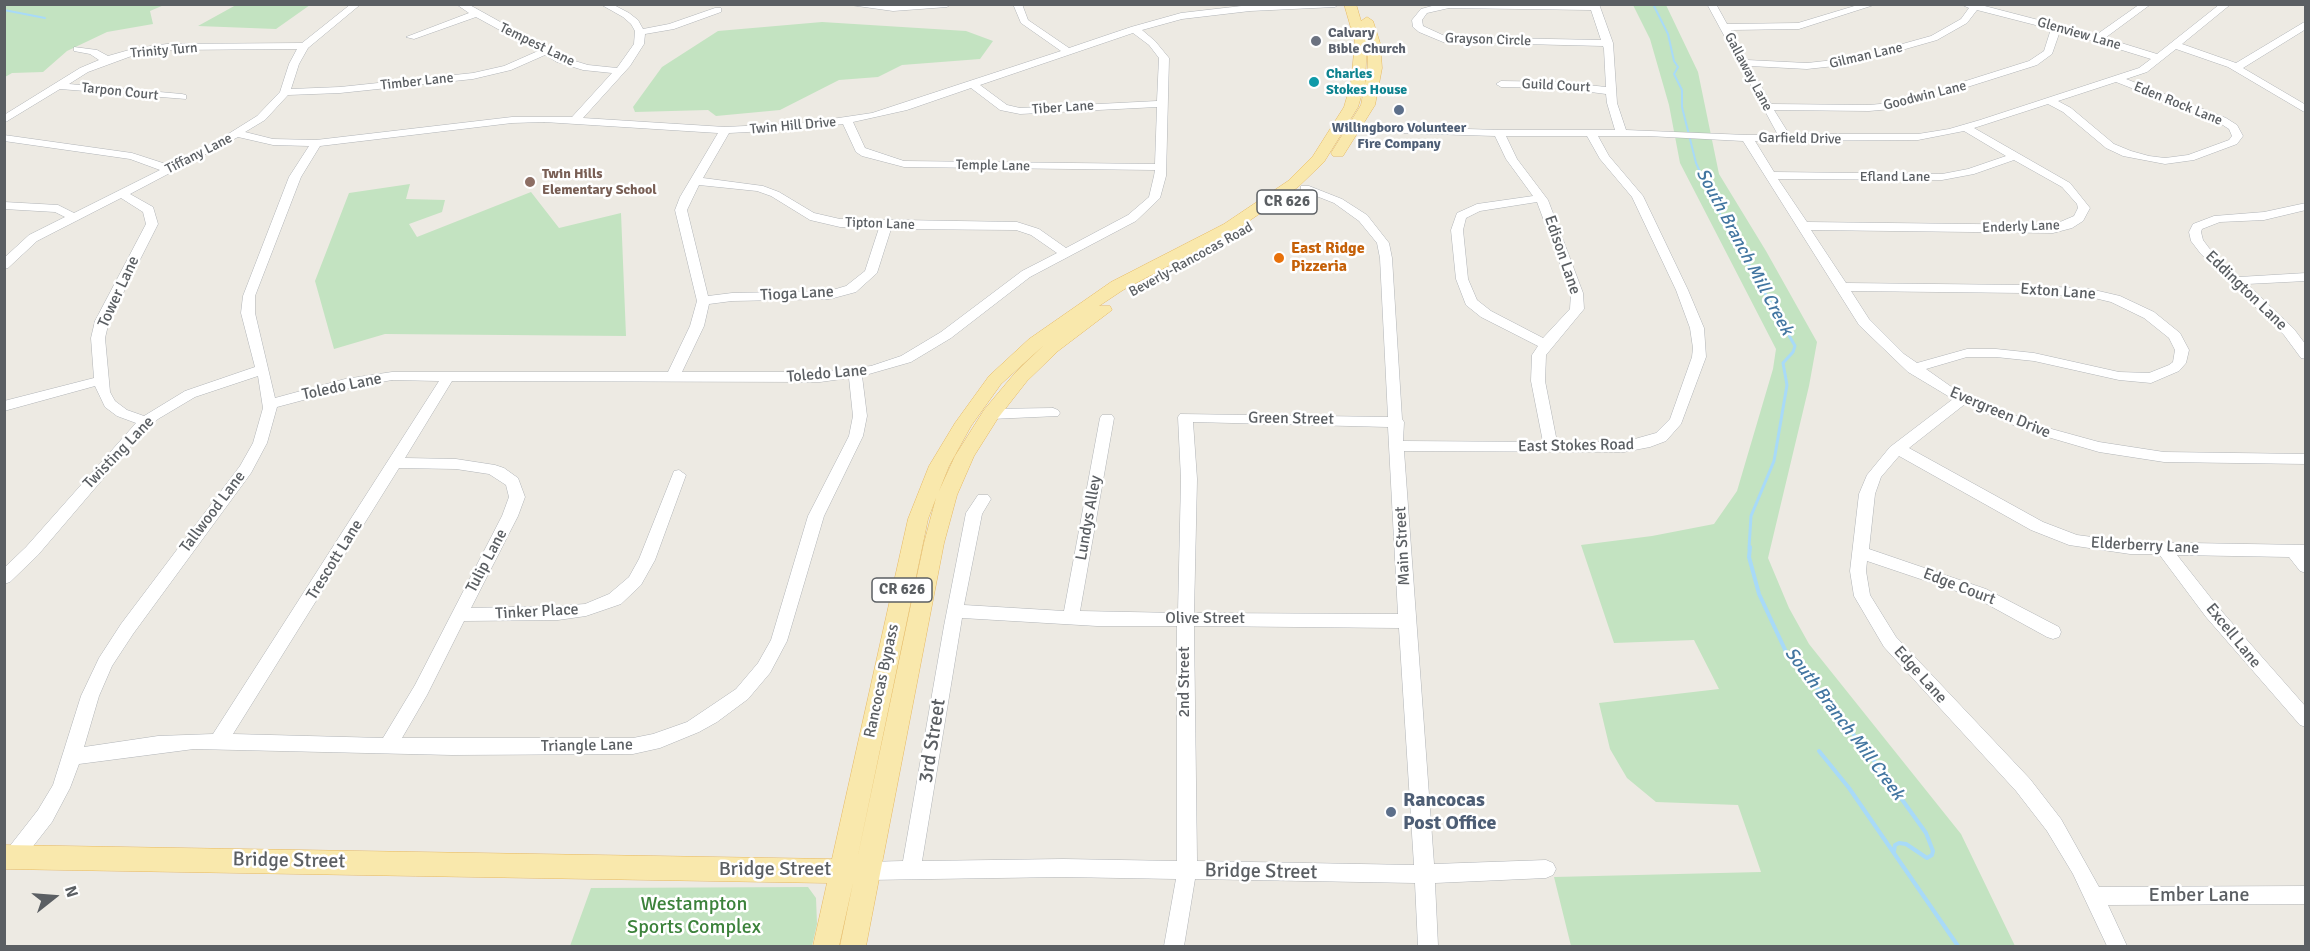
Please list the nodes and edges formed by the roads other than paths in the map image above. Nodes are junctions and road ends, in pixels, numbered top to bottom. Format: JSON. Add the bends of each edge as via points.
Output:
{"nodes":[{"id":1,"x":357,"y":4,"type":"edge"},
{"id":2,"x":460,"y":4,"type":"edge"},
{"id":3,"x":604,"y":4,"type":"edge"},
{"id":4,"x":847,"y":4,"type":"edge"},
{"id":5,"x":947,"y":4,"type":"edge"},
{"id":6,"x":1017,"y":4,"type":"edge"},
{"id":7,"x":1335,"y":4,"type":"edge"},
{"id":8,"x":1350,"y":4,"type":"edge"},
{"id":9,"x":1362,"y":4,"type":"edge"},
{"id":10,"x":1712,"y":4,"type":"edge"},
{"id":11,"x":1828,"y":4,"type":"edge"},
{"id":12,"x":1873,"y":4,"type":"edge"},
{"id":13,"x":2147,"y":4,"type":"edge"},
{"id":14,"x":2227,"y":4,"type":"edge"},
{"id":15,"x":1595,"y":6,"type":"edge"},
{"id":16,"x":1969,"y":6,"type":"edge"},
{"id":17,"x":718,"y":10,"type":"dead end"},
{"id":18,"x":475,"y":14,"type":"junction"},
{"id":19,"x":1846,"y":14,"type":"junction"},
{"id":20,"x":2306,"y":24,"type":"edge"},
{"id":21,"x":1724,"y":27,"type":"junction"},
{"id":22,"x":2058,"y":27,"type":"junction"},
{"id":23,"x":1134,"y":29,"type":"junction"},
{"id":24,"x":640,"y":32,"type":"junction"},
{"id":25,"x":411,"y":37,"type":"dead end"},
{"id":26,"x":2099,"y":38,"type":"junction"},
{"id":27,"x":1608,"y":43,"type":"junction"},
{"id":28,"x":2176,"y":45,"type":"junction"},
{"id":29,"x":304,"y":46,"type":"junction"},
{"id":30,"x":78,"y":49,"type":"dead end"},
{"id":31,"x":545,"y":52,"type":"junction"},
{"id":32,"x":1068,"y":52,"type":"junction"},
{"id":33,"x":2159,"y":58,"type":"junction"},
{"id":34,"x":107,"y":60,"type":"junction"},
{"id":35,"x":1744,"y":63,"type":"junction"},
{"id":36,"x":2236,"y":67,"type":"junction"},
{"id":37,"x":619,"y":71,"type":"junction"},
{"id":38,"x":2117,"y":79,"type":"junction"},
{"id":39,"x":1501,"y":84,"type":"dead end"},
{"id":40,"x":973,"y":85,"type":"junction"},
{"id":41,"x":58,"y":86,"type":"junction"},
{"id":42,"x":1611,"y":91,"type":"junction"},
{"id":43,"x":285,"y":92,"type":"junction"},
{"id":44,"x":182,"y":97,"type":"dead end"},
{"id":45,"x":2050,"y":101,"type":"junction"},
{"id":46,"x":1161,"y":104,"type":"junction"},
{"id":47,"x":1767,"y":107,"type":"junction"},
{"id":48,"x":2306,"y":110,"type":"edge"},
{"id":49,"x":4,"y":120,"type":"edge"},
{"id":50,"x":576,"y":120,"type":"junction"},
{"id":51,"x":847,"y":121,"type":"junction"},
{"id":52,"x":1964,"y":127,"type":"junction"},
{"id":53,"x":1347,"y":128,"type":"junction"},
{"id":54,"x":725,"y":130,"type":"junction"},
{"id":55,"x":1499,"y":133,"type":"junction"},
{"id":56,"x":1591,"y":133,"type":"junction"},
{"id":57,"x":238,"y":134,"type":"junction"},
{"id":58,"x":1622,"y":134,"type":"junction"},
{"id":59,"x":4,"y":138,"type":"edge"},
{"id":60,"x":1747,"y":138,"type":"junction"},
{"id":61,"x":1786,"y":139,"type":"junction"},
{"id":62,"x":316,"y":143,"type":"junction"},
{"id":63,"x":2016,"y":156,"type":"junction"},
{"id":64,"x":1160,"y":167,"type":"junction"},
{"id":65,"x":168,"y":169,"type":"junction"},
{"id":66,"x":1770,"y":175,"type":"junction"},
{"id":67,"x":695,"y":181,"type":"junction"},
{"id":68,"x":1305,"y":188,"type":"junction"},
{"id":69,"x":121,"y":193,"type":"junction"},
{"id":70,"x":1540,"y":198,"type":"junction"},
{"id":71,"x":4,"y":205,"type":"edge"},
{"id":72,"x":2306,"y":206,"type":"edge"},
{"id":73,"x":73,"y":217,"type":"junction"},
{"id":74,"x":886,"y":226,"type":"junction"},
{"id":75,"x":1802,"y":226,"type":"junction"},
{"id":76,"x":1235,"y":231,"type":"junction"},
{"id":77,"x":1065,"y":253,"type":"junction"},
{"id":78,"x":4,"y":265,"type":"edge"},
{"id":79,"x":2306,"y":278,"type":"edge"},
{"id":80,"x":2237,"y":281,"type":"junction"},
{"id":81,"x":1841,"y":287,"type":"junction"},
{"id":82,"x":703,"y":302,"type":"junction"},
{"id":83,"x":1545,"y":344,"type":"junction"},
{"id":84,"x":1043,"y":345,"type":"junction"},
{"id":85,"x":2306,"y":356,"type":"edge"},
{"id":86,"x":263,"y":369,"type":"junction"},
{"id":87,"x":1913,"y":369,"type":"junction"},
{"id":88,"x":855,"y":374,"type":"junction"},
{"id":89,"x":448,"y":375,"type":"junction"},
{"id":90,"x":673,"y":376,"type":"junction"},
{"id":91,"x":102,"y":380,"type":"junction"},
{"id":92,"x":1962,"y":399,"type":"junction"},
{"id":93,"x":269,"y":404,"type":"junction"},
{"id":94,"x":4,"y":406,"type":"edge"},
{"id":95,"x":1053,"y":413,"type":"dead end"},
{"id":96,"x":991,"y":414,"type":"junction"},
{"id":97,"x":1185,"y":417,"type":"joint"},
{"id":98,"x":1107,"y":418,"type":"dead end"},
{"id":99,"x":146,"y":422,"type":"junction"},
{"id":100,"x":1396,"y":422,"type":"junction"},
{"id":101,"x":1397,"y":446,"type":"junction"},
{"id":102,"x":1551,"y":447,"type":"junction"},
{"id":103,"x":1899,"y":449,"type":"junction"},
{"id":104,"x":2306,"y":459,"type":"edge"},
{"id":105,"x":394,"y":463,"type":"junction"},
{"id":106,"x":679,"y":475,"type":"dead end"},
{"id":107,"x":983,"y":499,"type":"dead end"},
{"id":108,"x":2164,"y":549,"type":"junction"},
{"id":109,"x":2299,"y":551,"type":"edge"},
{"id":110,"x":1860,"y":552,"type":"junction"},
{"id":111,"x":2306,"y":567,"type":"edge"},
{"id":112,"x":4,"y":578,"type":"edge"},
{"id":113,"x":956,"y":611,"type":"junction"},
{"id":114,"x":459,"y":615,"type":"junction"},
{"id":115,"x":1071,"y":618,"type":"junction"},
{"id":116,"x":1185,"y":618,"type":"junction"},
{"id":117,"x":1407,"y":621,"type":"junction"},
{"id":118,"x":2054,"y":632,"type":"dead end"},
{"id":119,"x":2306,"y":720,"type":"edge"},
{"id":120,"x":218,"y":742,"type":"junction"},
{"id":121,"x":388,"y":746,"type":"junction"},
{"id":122,"x":72,"y":757,"type":"junction"},
{"id":123,"x":9,"y":857,"type":"edge"},
{"id":124,"x":1546,"y":869,"type":"dead end"},
{"id":125,"x":855,"y":871,"type":"junction"},
{"id":126,"x":912,"y":871,"type":"junction"},
{"id":127,"x":1187,"y":871,"type":"junction"},
{"id":128,"x":1424,"y":874,"type":"junction"},
{"id":129,"x":2306,"y":895,"type":"edge"},
{"id":130,"x":2093,"y":896,"type":"junction"},
{"id":131,"x":826,"y":946,"type":"edge"},
{"id":132,"x":853,"y":946,"type":"edge"},
{"id":133,"x":1173,"y":946,"type":"edge"},
{"id":134,"x":1428,"y":946,"type":"edge"},
{"id":135,"x":2117,"y":946,"type":"edge"}],
"edges":[{"from":1,"to":29,"type":"street","name":"Tiffany Lane"},
{"from":2,"to":18,"type":"street","name":"Tempest Lane"},
{"from":3,"to":24,"type":"street","via":[[631,19]]},
{"from":4,"to":5,"type":"street","via":[[884,8]]},
{"from":6,"to":32,"type":"street","via":[[1024,21]]},
{"from":7,"to":23,"type":"street","name":"Twin Hill Drive","via":[[1203,12]]},
{"from":8,"to":53,"type":"main road","name":"Beverly-Rancocas Road","number":"CR 626","via":[[1361,60]]},
{"from":9,"to":53,"type":"main road","name":"Beverly-Rancocas Road","number":"CR 626","via":[[1374,43],[1375,68],[1368,105]]},
{"from":10,"to":21,"type":"street","name":"Gallaway Lane"},
{"from":11,"to":19,"type":"street"},
{"from":12,"to":19,"type":"street"},
{"from":13,"to":26,"type":"street"},
{"from":14,"to":28,"type":"street","name":"Garfield Drive"},
{"from":15,"to":27,"type":"street"},
{"from":15,"to":27,"type":"street","name":"Grayson Circle","via":[[1449,5],[1424,11],[1417,20],[1422,30],[1446,40]]},
{"from":16,"to":22,"type":"street","name":"Glenview Lane"},
{"from":16,"to":35,"type":"street","name":"Gilman Lane","via":[[1964,21],[1934,38],[1853,60],[1806,66]]},
{"from":17,"to":24,"type":"street","via":[[671,27]]},
{"from":18,"to":25,"type":"street"},
{"from":18,"to":31,"type":"street","name":"Tempest Lane"},
{"from":19,"to":21,"type":"street","via":[[1791,27]]},
{"from":20,"to":36,"type":"street"},
{"from":21,"to":35,"type":"street","name":"Gallaway Lane"},
{"from":22,"to":26,"type":"street","name":"Glenview Lane"},
{"from":22,"to":47,"type":"street","name":"Goodwin Lane","via":[[2048,52],[2033,63],[1919,99],[1869,108]]},
{"from":23,"to":32,"type":"street","name":"Twin Hill Drive"},
{"from":23,"to":46,"type":"street","name":"Toledo Lane","via":[[1164,58]]},
{"from":24,"to":37,"type":"street","via":[[639,44]]},
{"from":26,"to":33,"type":"street","name":"Glenview Lane"},
{"from":27,"to":42,"type":"street"},
{"from":28,"to":33,"type":"street","name":"Garfield Drive"},
{"from":28,"to":36,"type":"street"},
{"from":29,"to":34,"type":"street","name":"Trinity Turn","via":[[167,47]]},
{"from":29,"to":43,"type":"street","name":"Tiffany Lane"},
{"from":30,"to":34,"type":"street"},
{"from":31,"to":37,"type":"street","name":"Tempest Lane","via":[[581,67]]},
{"from":31,"to":43,"type":"street","name":"Timber Lane","via":[[507,68],[473,76]]},
{"from":32,"to":40,"type":"street","name":"Twin Hill Drive"},
{"from":33,"to":38,"type":"street","name":"Garfield Drive","via":[[2143,70]]},
{"from":34,"to":41,"type":"street","name":"Trinity Turn"},
{"from":35,"to":47,"type":"street","name":"Gallaway Lane"},
{"from":36,"to":48,"type":"street"},
{"from":37,"to":50,"type":"street"},
{"from":38,"to":45,"type":"street","name":"Garfield Drive"},
{"from":38,"to":45,"type":"street","name":"Eden Rock Lane","via":[[2222,120],[2238,136],[2190,158],[2149,159],[2110,146]]},
{"from":39,"to":42,"type":"street","name":"Guild Court","via":[[1552,84]]},
{"from":40,"to":46,"type":"street","name":"Tiber Lane","via":[[999,105],[1020,111]]},
{"from":40,"to":51,"type":"street","name":"Twin Hill Drive"},
{"from":41,"to":44,"type":"street","name":"Tarpon Court"},
{"from":41,"to":49,"type":"street","name":"Trinity Turn"},
{"from":42,"to":58,"type":"street"},
{"from":43,"to":57,"type":"street","name":"Tiffany Lane","via":[[269,112]]},
{"from":45,"to":52,"type":"street","name":"Garfield Drive"},
{"from":46,"to":64,"type":"street","name":"Toledo Lane"},
{"from":47,"to":61,"type":"street","name":"Gallaway Lane"},
{"from":50,"to":54,"type":"street","name":"Twin Hill Drive"},
{"from":50,"to":62,"type":"street","name":"Twin Hill Drive","via":[[512,120]]},
{"from":51,"to":54,"type":"street","name":"Twin Hill Drive"},
{"from":51,"to":64,"type":"street","name":"Temple Lane","via":[[860,150],[904,164]]},
{"from":52,"to":61,"type":"street","name":"Garfield Drive","via":[[1918,137]]},
{"from":52,"to":63,"type":"street","name":"Enderly Lane"},
{"from":53,"to":55,"type":"street","name":"Garfield Drive"},
{"from":53,"to":68,"type":"main road","name":"Beverly-Rancocas Road","number":"CR 626","via":[[1325,170]]},
{"from":53,"to":76,"type":"main road","name":"Beverly-Rancocas Road","number":"CR 626","via":[[1299,178]]},
{"from":54,"to":67,"type":"street"},
{"from":55,"to":56,"type":"street","name":"Garfield Drive"},
{"from":55,"to":70,"type":"street","name":"Edison Lane"},
{"from":56,"to":58,"type":"street","name":"Garfield Drive"},
{"from":56,"to":102,"type":"street","name":"East Stokes Road","via":[[1600,152],[1632,189],[1645,212],[1690,309],[1700,348],[1676,422],[1661,437],[1631,446]]},
{"from":57,"to":62,"type":"street","name":"Twin Hill Drive","via":[[273,142]]},
{"from":57,"to":65,"type":"street","name":"Tiffany Lane"},
{"from":58,"to":60,"type":"street","name":"Garfield Drive"},
{"from":59,"to":65,"type":"street","via":[[132,156]]},
{"from":60,"to":61,"type":"street","name":"Garfield Drive"},
{"from":60,"to":66,"type":"street","name":"Evergreen Drive"},
{"from":62,"to":86,"type":"street","name":"Tallwood Lane","via":[[268,240],[249,296],[248,313]]},
{"from":63,"to":66,"type":"street","name":"Efland Lane","via":[[1942,177]]},
{"from":63,"to":75,"type":"street","name":"Enderly Lane","via":[[2079,197],[2084,208],[2079,218],[2054,228]]},
{"from":64,"to":77,"type":"street","name":"Toledo Lane","via":[[1157,190],[1142,212]]},
{"from":65,"to":69,"type":"street","name":"Tiffany Lane"},
{"from":66,"to":75,"type":"street","name":"Evergreen Drive"},
{"from":67,"to":74,"type":"street","name":"Tipton Lane","via":[[759,188],[819,219]]},
{"from":67,"to":82,"type":"street","via":[[681,210]]},
{"from":68,"to":76,"type":"main road","name":"Beverly-Rancocas Road","number":"CR 626","via":[[1278,210]]},
{"from":68,"to":100,"type":"street","name":"Main Street","via":[[1352,209],[1383,243]]},
{"from":69,"to":73,"type":"street","name":"Tiffany Lane"},
{"from":69,"to":91,"type":"street","name":"Tower Lane","via":[[149,210],[152,224],[102,321],[98,338]]},
{"from":70,"to":83,"type":"street","name":"Edison Lane","via":[[1578,301],[1572,316]]},
{"from":70,"to":83,"type":"street","via":[[1477,208],[1461,216],[1457,230],[1462,279],[1471,302],[1486,314]]},
{"from":71,"to":73,"type":"street","via":[[62,210]]},
{"from":72,"to":80,"type":"street","name":"Eddington Lane","via":[[2264,216],[2218,219],[2197,227],[2197,241]]},
{"from":73,"to":78,"type":"street","name":"Tiffany Lane","via":[[33,238]]},
{"from":74,"to":77,"type":"street","name":"Tipton Lane","via":[[1017,226],[1035,232]]},
{"from":74,"to":82,"type":"street","name":"Tioga Lane","via":[[871,273],[850,289],[823,296],[732,297]]},
{"from":75,"to":81,"type":"street","name":"Evergreen Drive"},
{"from":76,"to":84,"type":"main road","name":"Beverly-Rancocas Road","number":"CR 626"},
{"from":77,"to":88,"type":"street","name":"Toledo Lane","via":[[1026,274],[946,335],[906,359]]},
{"from":79,"to":80,"type":"street"},
{"from":80,"to":85,"type":"street","name":"Eddington Lane","via":[[2289,332]]},
{"from":81,"to":87,"type":"street","name":"Evergreen Drive","via":[[1874,334]]},
{"from":81,"to":87,"type":"street","name":"Exton Lane","via":[[2090,293],[2115,299],[2149,315],[2175,336],[2182,350],[2174,368],[2151,378],[2119,376],[2034,357],[1996,353],[1957,355]]},
{"from":82,"to":90,"type":"street","via":[[697,326]]},
{"from":83,"to":102,"type":"street","name":"Edison Lane","via":[[1537,371]]},
{"from":84,"to":96,"type":"main road","name":"Rancocas Bypass","number":"CR 626"},
{"from":84,"to":125,"type":"main road","name":"Rancocas Bypass","number":"CR 626","via":[[995,380],[964,423],[939,466],[918,519]]},
{"from":86,"to":93,"type":"street","name":"Tallwood Lane"},
{"from":86,"to":99,"type":"street","name":"Twisting Lane","via":[[190,394]]},
{"from":87,"to":92,"type":"street","name":"Evergreen Drive"},
{"from":88,"to":90,"type":"street","name":"Toledo Lane","via":[[784,378]]},
{"from":88,"to":121,"type":"street","name":"Triangle Lane","via":[[860,416],[856,436],[816,516],[779,641],[759,675],[727,706],[693,727],[633,746]]},
{"from":89,"to":90,"type":"street","name":"Toledo Lane"},
{"from":89,"to":93,"type":"street","name":"Toledo Lane","via":[[376,378]]},
{"from":89,"to":105,"type":"street","name":"Trescott Lane"},
{"from":91,"to":94,"type":"street"},
{"from":91,"to":99,"type":"street","name":"Tower Lane","via":[[110,404]]},
{"from":92,"to":103,"type":"street","name":"Edge Lane"},
{"from":92,"to":104,"type":"street","name":"Evergreen Drive","via":[[2032,428],[2120,451],[2187,458]]},
{"from":93,"to":122,"type":"street","name":"Tallwood Lane","via":[[266,431],[246,469],[105,663],[90,696]]},
{"from":95,"to":96,"type":"street"},
{"from":96,"to":125,"type":"main road","name":"Rancocas Bypass","number":"CR 626","via":[[946,495]]},
{"from":97,"to":100,"type":"street","name":"Green Street"},
{"from":97,"to":116,"type":"street","name":"2nd Street","via":[[1189,479]]},
{"from":98,"to":115,"type":"street","name":"Lundys Alley"},
{"from":99,"to":112,"type":"street","name":"Twisting Lane"},
{"from":100,"to":101,"type":"street","name":"Main Street"},
{"from":101,"to":102,"type":"street","name":"East Stokes Road"},
{"from":101,"to":117,"type":"street","name":"Main Street"},
{"from":103,"to":108,"type":"street","name":"Elderberry Lane","via":[[2056,535],[2112,547]]},
{"from":103,"to":110,"type":"street","name":"Edge Lane","via":[[1880,466],[1870,485]]},
{"from":105,"to":114,"type":"street","name":"Tulip Lane","via":[[490,469],[506,476],[516,489],[518,497],[510,516]]},
{"from":105,"to":120,"type":"street","name":"Trescott Lane"},
{"from":106,"to":114,"type":"street","name":"Tinker Place","via":[[648,560],[635,581],[615,599],[586,610],[558,613]]},
{"from":107,"to":113,"type":"street","name":"3rd Street","via":[[974,513]]},
{"from":108,"to":109,"type":"street","name":"Elderberry Lane"},
{"from":108,"to":119,"type":"street","name":"Excell Lane","via":[[2212,612]]},
{"from":109,"to":111,"type":"street"},
{"from":110,"to":118,"type":"street","name":"Edge Court","via":[[1980,593]]},
{"from":110,"to":130,"type":"street","name":"Edge Lane","via":[[1862,596],[1879,625],[1896,649],[2023,785],[2063,840]]},
{"from":113,"to":115,"type":"street","name":"Olive Street"},
{"from":113,"to":126,"type":"street","name":"3rd Street"},
{"from":114,"to":121,"type":"street","name":"Tulip Lane"},
{"from":115,"to":116,"type":"street","name":"Olive Street"},
{"from":116,"to":117,"type":"street","name":"Olive Street"},
{"from":116,"to":127,"type":"street","name":"2nd Street"},
{"from":117,"to":128,"type":"street","name":"Main Street"},
{"from":120,"to":121,"type":"street","name":"Triangle Lane"},
{"from":120,"to":122,"type":"street","name":"Triangle Lane","via":[[176,742]]},
{"from":122,"to":123,"type":"street","name":"Tallwood Lane","via":[[49,809]]},
{"from":123,"to":125,"type":"main road","name":"Bridge Street"},
{"from":124,"to":128,"type":"street","name":"Bridge Street"},
{"from":125,"to":126,"type":"street","name":"Bridge Street"},
{"from":125,"to":131,"type":"main road","name":"Rancocas Bypass","number":"CR 626"},
{"from":125,"to":132,"type":"main road","name":"Rancocas Bypass","number":"CR 626"},
{"from":126,"to":127,"type":"street","name":"Bridge Street","via":[[1063,868]]},
{"from":127,"to":128,"type":"street","name":"Bridge Street"},
{"from":127,"to":133,"type":"street","name":"2nd Street"},
{"from":128,"to":134,"type":"street","name":"Main Street"},
{"from":129,"to":130,"type":"street","name":"Ember Lane"},
{"from":130,"to":135,"type":"street","name":"Edge Lane"}]}
